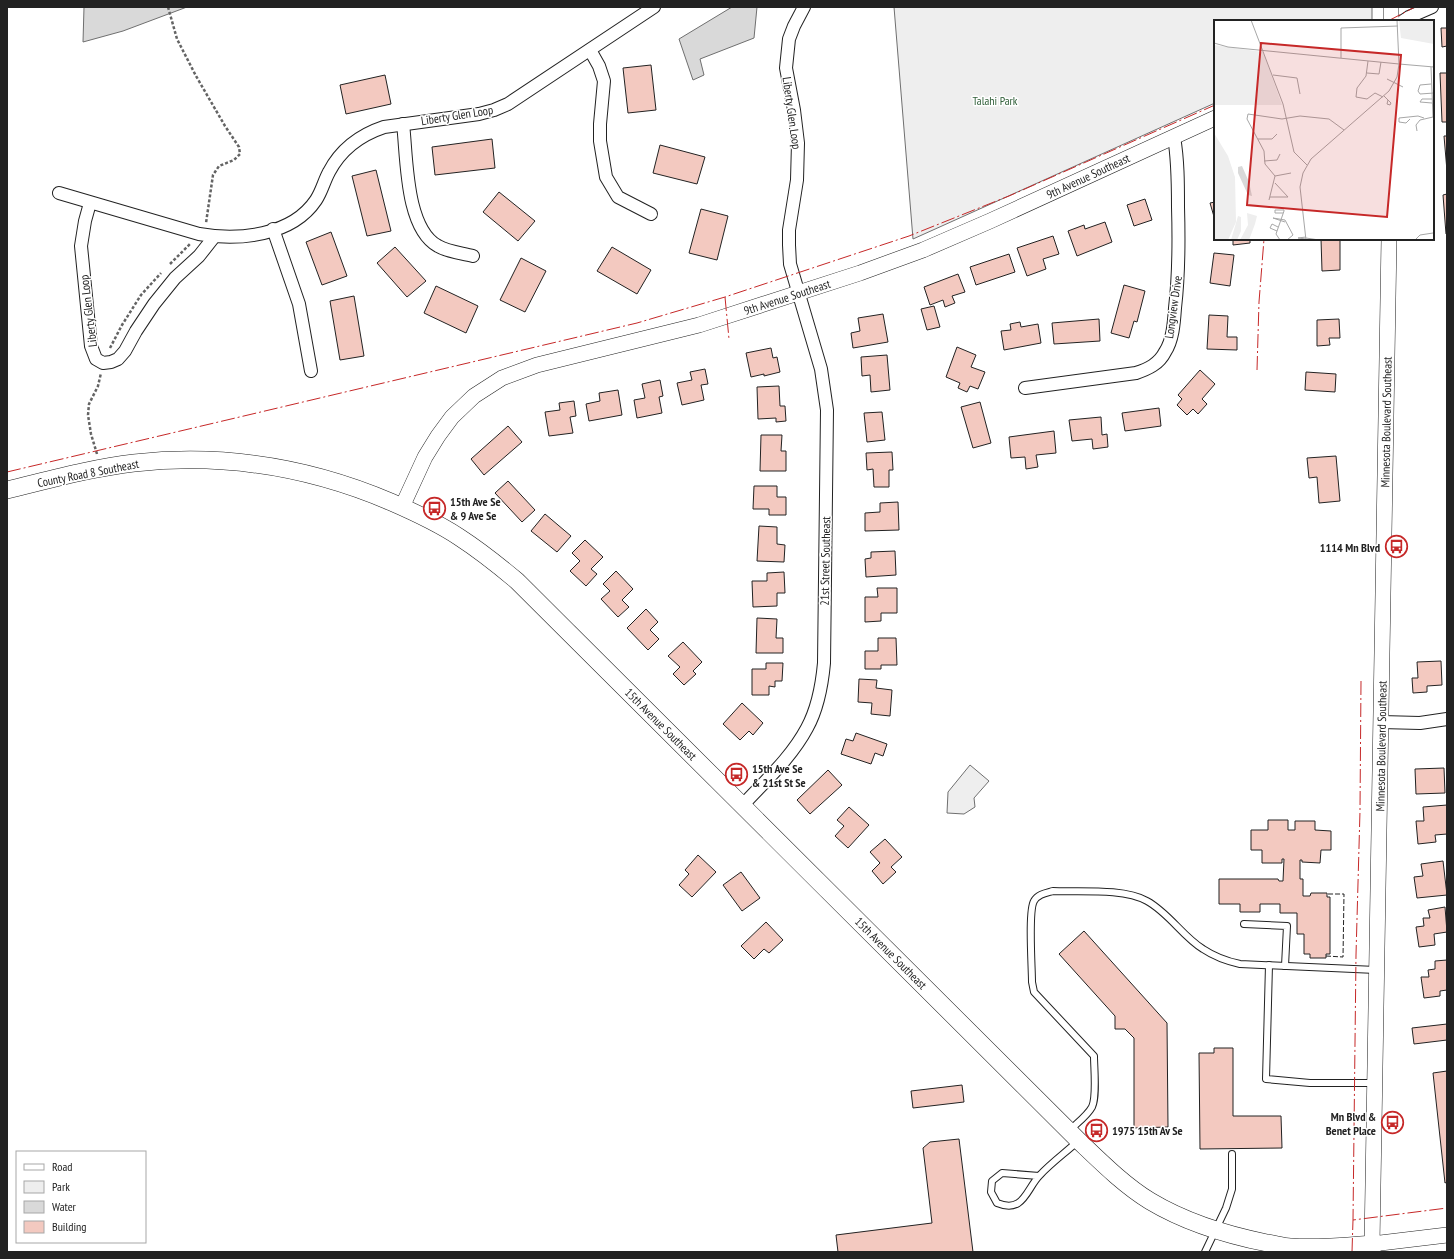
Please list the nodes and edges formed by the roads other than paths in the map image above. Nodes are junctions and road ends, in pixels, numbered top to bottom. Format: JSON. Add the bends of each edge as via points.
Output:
{"nodes":[{"id":1,"x":654,"y":7,"type":"edge"},
{"id":2,"x":804,"y":7,"type":"edge"},
{"id":3,"x":1391,"y":7,"type":"edge"},
{"id":4,"x":1432,"y":7,"type":"edge"},
{"id":5,"x":1391,"y":20,"type":"edge"},
{"id":6,"x":1404,"y":20,"type":"edge"},
{"id":7,"x":590,"y":50,"type":"junction"},
{"id":8,"x":1214,"y":118,"type":"edge"},
{"id":9,"x":402,"y":124,"type":"junction"},
{"id":10,"x":1174,"y":137,"type":"junction"},
{"id":11,"x":59,"y":193,"type":"dead end"},
{"id":12,"x":90,"y":203,"type":"junction"},
{"id":13,"x":651,"y":214,"type":"dead end"},
{"id":14,"x":274,"y":229,"type":"junction"},
{"id":15,"x":214,"y":237,"type":"junction"},
{"id":16,"x":1389,"y":240,"type":"edge"},
{"id":17,"x":473,"y":256,"type":"dead end"},
{"id":18,"x":798,"y":293,"type":"junction"},
{"id":19,"x":311,"y":371,"type":"dead end"},
{"id":20,"x":1025,"y":388,"type":"dead end"},
{"id":21,"x":7,"y":490,"type":"edge"},
{"id":22,"x":402,"y":507,"type":"junction"},
{"id":23,"x":1447,"y":719,"type":"edge"},
{"id":24,"x":1381,"y":722,"type":"junction"},
{"id":25,"x":742,"y":806,"type":"junction"},
{"id":26,"x":1244,"y":924,"type":"dead end"},
{"id":27,"x":1269,"y":965,"type":"junction"},
{"id":28,"x":1285,"y":966,"type":"junction"},
{"id":29,"x":1378,"y":970,"type":"junction"},
{"id":30,"x":1376,"y":1083,"type":"junction"},
{"id":31,"x":1074,"y":1136,"type":"junction"},
{"id":32,"x":1232,"y":1154,"type":"dead end"},
{"id":33,"x":1039,"y":1176,"type":"junction"},
{"id":34,"x":1215,"y":1229,"type":"junction"},
{"id":35,"x":1447,"y":1235,"type":"edge"},
{"id":36,"x":1372,"y":1248,"type":"edge"},
{"id":37,"x":1205,"y":1252,"type":"edge"}],
"edges":[{"from":1,"to":7,"type":"street","name":"Liberty Glen Loop"},
{"from":2,"to":18,"type":"street","name":"Liberty Glen Loop","via":[[790,39],[786,68],[798,143],[797,180],[789,230],[790,264]]},
{"from":3,"to":5,"type":"street"},
{"from":4,"to":6,"type":"street"},
{"from":7,"to":9,"type":"street","name":"Liberty Glen Loop","via":[[508,104],[494,110]]},
{"from":7,"to":13,"type":"street","via":[[600,66],[604,81],[600,141],[606,178],[618,197]]},
{"from":8,"to":10,"type":"street","name":"9th Avenue Southeast"},
{"from":9,"to":14,"type":"street","name":"Liberty Glen Loop","via":[[371,131],[346,148],[336,160],[315,201],[292,222]]},
{"from":9,"to":17,"type":"street","via":[[408,185],[423,231],[439,246]]},
{"from":10,"to":18,"type":"street","name":"9th Avenue Southeast","via":[[923,250]]},
{"from":10,"to":20,"type":"street","name":"Longview Drive","via":[[1177,157],[1179,260],[1174,322],[1166,352],[1158,362],[1136,373]]},
{"from":11,"to":12,"type":"street","name":"Liberty Glen Loop"},
{"from":12,"to":15,"type":"street","name":"Liberty Glen Loop"},
{"from":12,"to":15,"type":"street","name":"Liberty Glen Loop","via":[[81,246],[91,346],[96,359],[103,363],[118,360],[154,304]]},
{"from":14,"to":15,"type":"street","name":"Liberty Glen Loop","via":[[250,236]]},
{"from":14,"to":19,"type":"street","via":[[299,304]]},
{"from":16,"to":24,"type":"street","name":"Minnesota Boulevard Southeast"},
{"from":18,"to":22,"type":"street","name":"9th Avenue Southeast","via":[[699,325],[537,365],[502,378],[474,396],[452,417],[425,457]]},
{"from":18,"to":25,"type":"street","name":"21st Street Southeast","via":[[820,363],[827,410],[822,685],[808,726],[799,743]]},
{"from":21,"to":22,"type":"main road","name":"County Road 8 Southeast","via":[[121,465],[154,461],[204,460],[287,468],[364,491]]},
{"from":22,"to":25,"type":"main road","name":"15th Avenue Southeast","via":[[459,537],[516,581]]},
{"from":23,"to":24,"type":"street"},
{"from":24,"to":29,"type":"street","name":"Minnesota Boulevard Southeast"},
{"from":25,"to":31,"type":"main road","name":"15th Avenue Southeast"},
{"from":26,"to":28,"type":"lane","via":[[1287,926]]},
{"from":27,"to":28,"type":"lane"},
{"from":27,"to":30,"type":"lane","via":[[1266,1079],[1310,1083]]},
{"from":27,"to":31,"type":"lane","via":[[1240,964],[1219,958],[1202,948],[1147,901],[1127,894],[1053,892],[1042,894],[1034,900],[1031,912],[1034,992],[1094,1056],[1093,1105]]},
{"from":28,"to":29,"type":"lane"},
{"from":29,"to":30,"type":"street","name":"Minnesota Boulevard Southeast"},
{"from":30,"to":36,"type":"street","name":"Minnesota Boulevard Southeast"},
{"from":31,"to":33,"type":"lane"},
{"from":31,"to":34,"type":"main road","name":"15th Avenue Southeast","via":[[1120,1180],[1150,1201],[1181,1217]]},
{"from":32,"to":34,"type":"lane","via":[[1232,1189]]},
{"from":33,"to":33,"type":"lane","via":[[1002,1173],[992,1181],[991,1192],[996,1203],[1006,1207],[1018,1203],[1028,1194]]},
{"from":34,"to":36,"type":"main road","name":"15th Avenue Southeast","via":[[1290,1247]]},
{"from":34,"to":37,"type":"lane"},
{"from":35,"to":36,"type":"street","name":"15th Avenue Southeast"}]}
